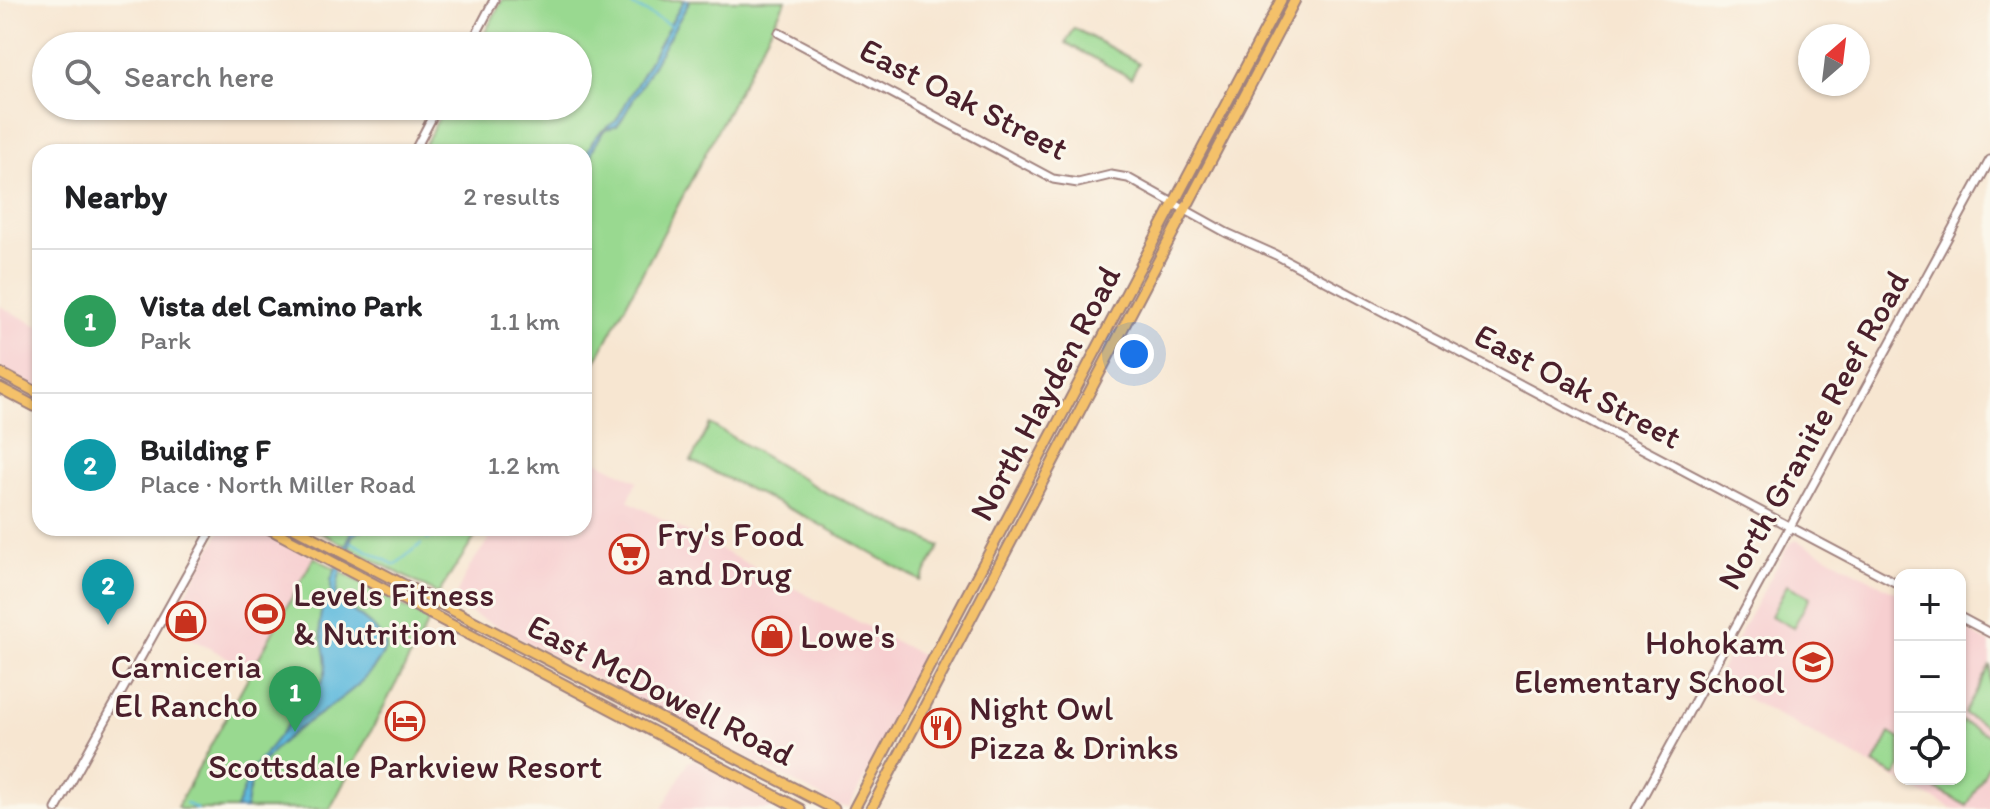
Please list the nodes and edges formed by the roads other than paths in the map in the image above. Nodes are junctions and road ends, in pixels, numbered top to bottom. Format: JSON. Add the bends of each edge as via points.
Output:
{"nodes":[{"id":1,"x":494,"y":0,"type":"edge"},
{"id":2,"x":1281,"y":0,"type":"edge"},
{"id":3,"x":1295,"y":0,"type":"edge"},
{"id":4,"x":477,"y":32,"type":"edge"},
{"id":5,"x":779,"y":33,"type":"dead end"},
{"id":6,"x":1242,"y":74,"type":"junction"},
{"id":7,"x":1253,"y":80,"type":"junction"},
{"id":8,"x":431,"y":120,"type":"edge"},
{"id":9,"x":418,"y":144,"type":"edge"},
{"id":10,"x":1990,"y":160,"type":"edge"},
{"id":11,"x":1175,"y":202,"type":"junction"},
{"id":12,"x":1186,"y":208,"type":"junction"},
{"id":13,"x":0,"y":373,"type":"edge"},
{"id":14,"x":0,"y":388,"type":"edge"},
{"id":15,"x":32,"y":390,"type":"edge"},
{"id":16,"x":32,"y":405,"type":"edge"},
{"id":17,"x":1790,"y":527,"type":"junction"},
{"id":18,"x":209,"y":536,"type":"edge"},
{"id":19,"x":283,"y":536,"type":"edge"},
{"id":20,"x":310,"y":536,"type":"edge"},
{"id":21,"x":1894,"y":582,"type":"edge"},
{"id":22,"x":1966,"y":620,"type":"edge"},
{"id":23,"x":1990,"y":633,"type":"edge"},
{"id":24,"x":56,"y":809,"type":"edge"},
{"id":25,"x":800,"y":809,"type":"edge"},
{"id":26,"x":834,"y":809,"type":"edge"},
{"id":27,"x":854,"y":809,"type":"edge"},
{"id":28,"x":871,"y":809,"type":"edge"},
{"id":29,"x":1636,"y":809,"type":"edge"}],
"edges":[{"from":1,"to":4,"type":"street"},
{"from":2,"to":6,"type":"main road","name":"North Hayden Road"},
{"from":3,"to":7,"type":"main road","name":"North Hayden Road"},
{"from":5,"to":11,"type":"street","name":"East Oak Street","via":[[1053,179],[1078,183],[1119,176]]},
{"from":6,"to":7,"type":"main road"},
{"from":6,"to":11,"type":"main road","name":"North Hayden Road"},
{"from":7,"to":12,"type":"main road","name":"North Hayden Road"},
{"from":8,"to":9,"type":"street"},
{"from":10,"to":17,"type":"street","name":"North Granite Reef Road"},
{"from":11,"to":12,"type":"street","name":"East Oak Street"},
{"from":11,"to":27,"type":"main road","name":"North Hayden Road"},
{"from":12,"to":17,"type":"street","name":"East Oak Street"},
{"from":12,"to":28,"type":"main road","name":"North Hayden Road"},
{"from":13,"to":15,"type":"main road"},
{"from":14,"to":16,"type":"main road"},
{"from":17,"to":21,"type":"street","name":"East Oak Street"},
{"from":17,"to":29,"type":"street","name":"North Granite Reef Road"},
{"from":18,"to":24,"type":"street"},
{"from":19,"to":25,"type":"main road","name":"East McDowell Road"},
{"from":20,"to":26,"type":"main road","name":"East McDowell Road"},
{"from":22,"to":23,"type":"street"}]}
